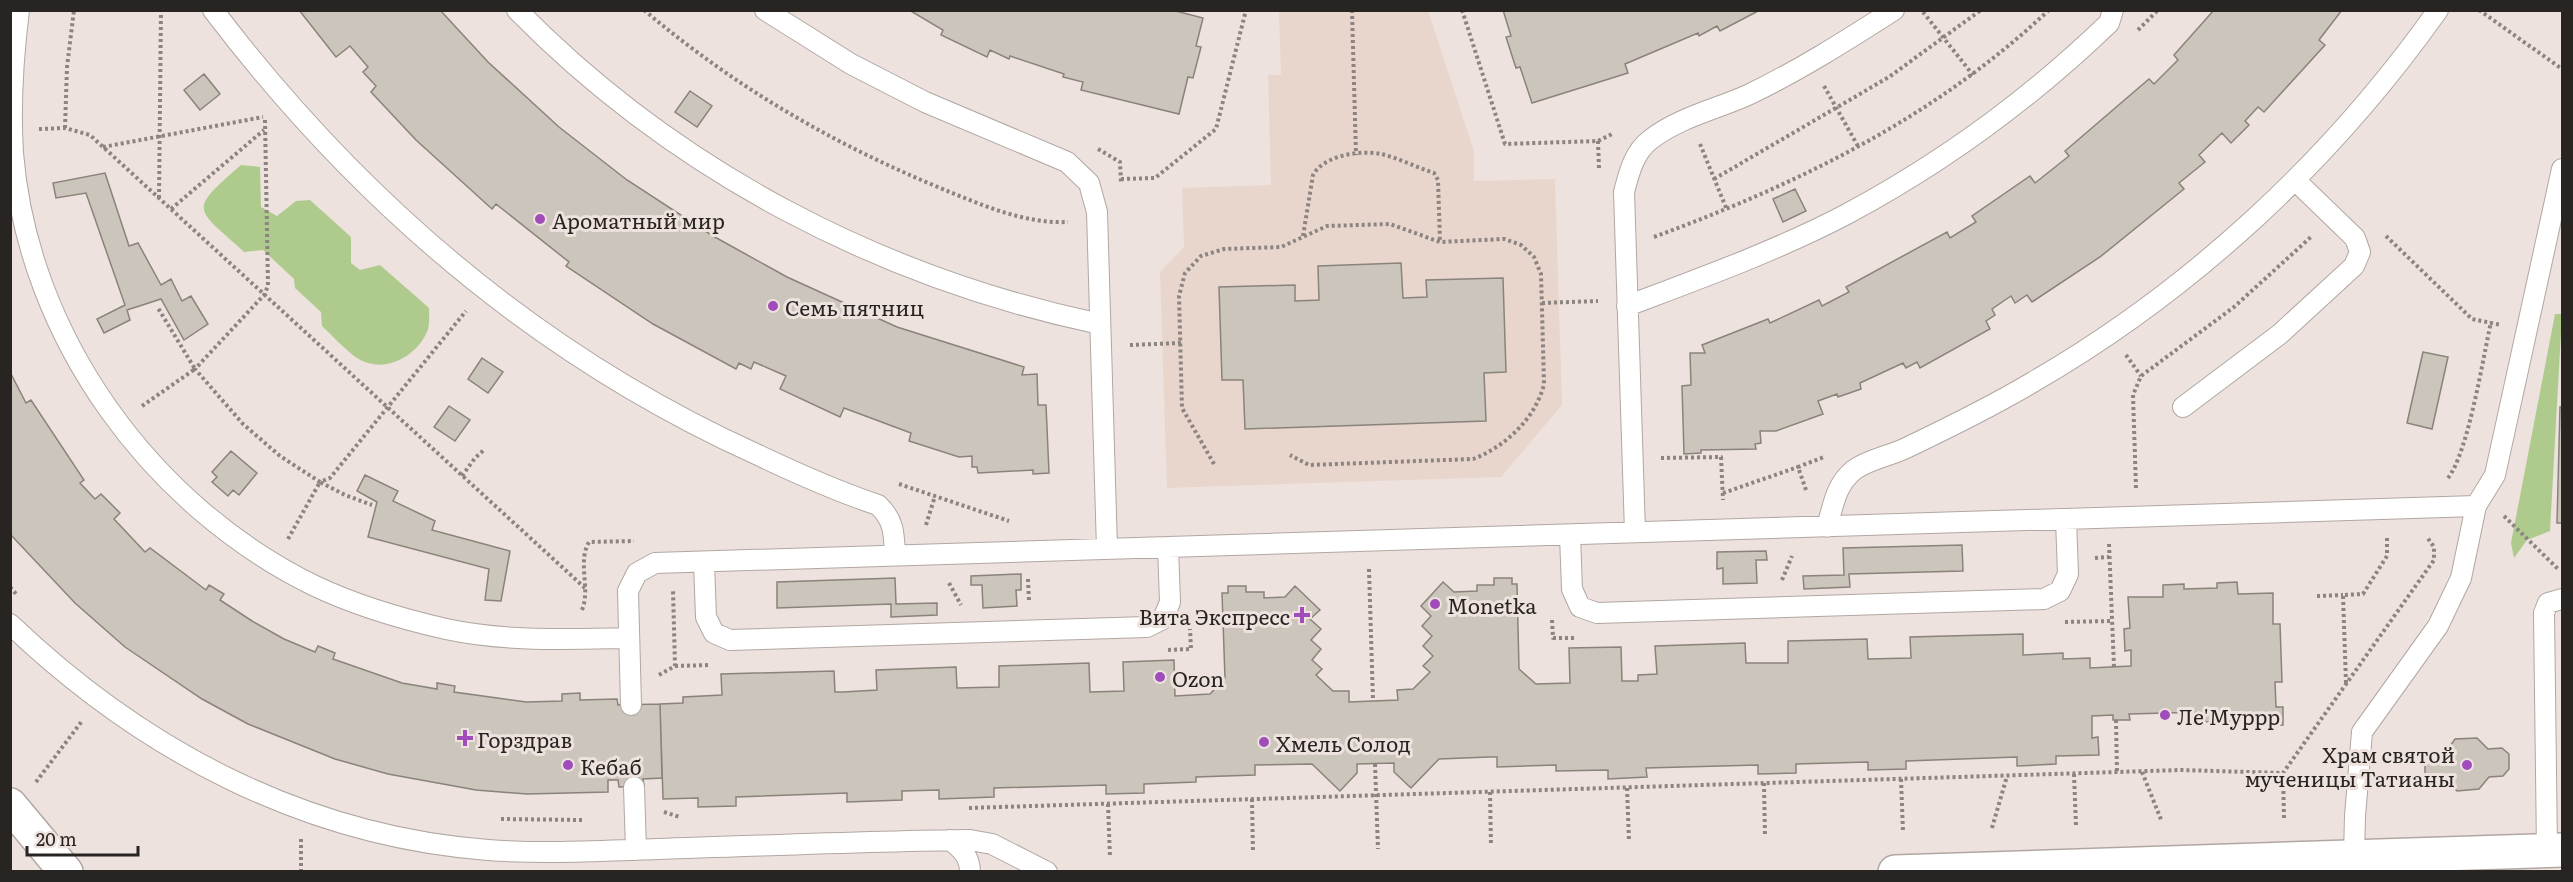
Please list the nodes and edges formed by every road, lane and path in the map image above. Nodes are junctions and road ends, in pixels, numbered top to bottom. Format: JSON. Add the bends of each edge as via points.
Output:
{"nodes":[{"id":1,"x":19,"y":10,"type":"edge"},
{"id":2,"x":74,"y":10,"type":"edge"},
{"id":3,"x":161,"y":10,"type":"edge"},
{"id":4,"x":213,"y":10,"type":"edge"},
{"id":5,"x":517,"y":10,"type":"edge"},
{"id":6,"x":644,"y":10,"type":"edge"},
{"id":7,"x":765,"y":10,"type":"edge"},
{"id":8,"x":1246,"y":10,"type":"edge"},
{"id":9,"x":1352,"y":10,"type":"edge"},
{"id":10,"x":1462,"y":10,"type":"edge"},
{"id":11,"x":1894,"y":10,"type":"edge"},
{"id":12,"x":1923,"y":10,"type":"edge"},
{"id":13,"x":1981,"y":10,"type":"edge"},
{"id":14,"x":2049,"y":10,"type":"edge"},
{"id":15,"x":2113,"y":10,"type":"edge"},
{"id":16,"x":2438,"y":10,"type":"edge"},
{"id":17,"x":2479,"y":10,"type":"edge"},
{"id":18,"x":1944,"y":39,"type":"junction"},
{"id":19,"x":1811,"y":62,"type":"junction"},
{"id":20,"x":2562,"y":69,"type":"edge"},
{"id":21,"x":1972,"y":75,"type":"junction"},
{"id":22,"x":1837,"y":109,"type":"junction"},
{"id":23,"x":1690,"y":119,"type":"junction"},
{"id":24,"x":65,"y":128,"type":"junction"},
{"id":25,"x":12,"y":130,"type":"junction"},
{"id":26,"x":264,"y":130,"type":"junction"},
{"id":27,"x":160,"y":137,"type":"junction"},
{"id":28,"x":1089,"y":144,"type":"dead end"},
{"id":29,"x":103,"y":147,"type":"junction"},
{"id":30,"x":1859,"y":148,"type":"junction"},
{"id":31,"x":1356,"y":154,"type":"junction"},
{"id":32,"x":2562,"y":169,"type":"edge"},
{"id":33,"x":1599,"y":172,"type":"dead end"},
{"id":34,"x":1121,"y":179,"type":"junction"},
{"id":35,"x":1714,"y":179,"type":"junction"},
{"id":36,"x":2295,"y":180,"type":"junction"},
{"id":37,"x":1121,"y":190,"type":"dead end"},
{"id":38,"x":159,"y":199,"type":"junction"},
{"id":39,"x":171,"y":209,"type":"junction"},
{"id":40,"x":1727,"y":210,"type":"junction"},
{"id":41,"x":1072,"y":216,"type":"dead end"},
{"id":42,"x":2319,"y":229,"type":"dead end"},
{"id":43,"x":2379,"y":229,"type":"dead end"},
{"id":44,"x":1650,"y":231,"type":"dead end"},
{"id":45,"x":1304,"y":236,"type":"junction"},
{"id":46,"x":1651,"y":238,"type":"junction"},
{"id":47,"x":1440,"y":242,"type":"junction"},
{"id":48,"x":1651,"y":245,"type":"dead end"},
{"id":49,"x":264,"y":295,"type":"junction"},
{"id":50,"x":1603,"y":301,"type":"dead end"},
{"id":51,"x":1542,"y":303,"type":"junction"},
{"id":52,"x":1627,"y":306,"type":"junction"},
{"id":53,"x":158,"y":308,"type":"dead end"},
{"id":54,"x":469,"y":308,"type":"dead end"},
{"id":55,"x":2491,"y":322,"type":"junction"},
{"id":56,"x":1100,"y":324,"type":"junction"},
{"id":57,"x":2528,"y":331,"type":"junction"},
{"id":58,"x":1180,"y":343,"type":"junction"},
{"id":59,"x":1126,"y":345,"type":"dead end"},
{"id":60,"x":2124,"y":352,"type":"dead end"},
{"id":61,"x":195,"y":369,"type":"junction"},
{"id":62,"x":2141,"y":376,"type":"junction"},
{"id":63,"x":387,"y":407,"type":"junction"},
{"id":64,"x":2183,"y":407,"type":"dead end"},
{"id":65,"x":137,"y":410,"type":"dead end"},
{"id":66,"x":485,"y":449,"type":"dead end"},
{"id":67,"x":1830,"y":454,"type":"dead end"},
{"id":68,"x":1290,"y":455,"type":"dead end"},
{"id":69,"x":1658,"y":458,"type":"dead end"},
{"id":70,"x":1214,"y":464,"type":"dead end"},
{"id":71,"x":1798,"y":467,"type":"junction"},
{"id":72,"x":462,"y":476,"type":"junction"},
{"id":73,"x":2443,"y":480,"type":"dead end"},
{"id":74,"x":320,"y":482,"type":"junction"},
{"id":75,"x":892,"y":482,"type":"dead end"},
{"id":76,"x":1723,"y":493,"type":"junction"},
{"id":77,"x":2127,"y":493,"type":"dead end"},
{"id":78,"x":1808,"y":495,"type":"dead end"},
{"id":79,"x":2479,"y":500,"type":"junction"},
{"id":80,"x":372,"y":505,"type":"dead end"},
{"id":81,"x":1723,"y":505,"type":"dead end"},
{"id":82,"x":2066,"y":519,"type":"junction"},
{"id":83,"x":1016,"y":524,"type":"dead end"},
{"id":84,"x":1827,"y":526,"type":"junction"},
{"id":85,"x":1635,"y":532,"type":"junction"},
{"id":86,"x":2394,"y":533,"type":"dead end"},
{"id":87,"x":2421,"y":534,"type":"dead end"},
{"id":88,"x":1570,"y":535,"type":"junction"},
{"id":89,"x":2120,"y":541,"type":"dead end"},
{"id":90,"x":286,"y":543,"type":"dead end"},
{"id":91,"x":1168,"y":547,"type":"junction"},
{"id":92,"x":1107,"y":549,"type":"junction"},
{"id":93,"x":895,"y":555,"type":"junction"},
{"id":94,"x":2109,"y":557,"type":"junction"},
{"id":95,"x":2092,"y":558,"type":"dead end"},
{"id":96,"x":704,"y":562,"type":"junction"},
{"id":97,"x":1367,"y":564,"type":"dead end"},
{"id":98,"x":2562,"y":573,"type":"edge"},
{"id":99,"x":10,"y":587,"type":"edge"},
{"id":100,"x":673,"y":587,"type":"dead end"},
{"id":101,"x":585,"y":588,"type":"dead end"},
{"id":102,"x":2343,"y":595,"type":"junction"},
{"id":103,"x":2317,"y":596,"type":"dead end"},
{"id":104,"x":2562,"y":599,"type":"edge"},
{"id":105,"x":23,"y":601,"type":"dead end"},
{"id":106,"x":1552,"y":616,"type":"dead end"},
{"id":107,"x":2111,"y":621,"type":"junction"},
{"id":108,"x":2063,"y":622,"type":"dead end"},
{"id":109,"x":10,"y":624,"type":"edge"},
{"id":110,"x":1190,"y":627,"type":"dead end"},
{"id":111,"x":629,"y":638,"type":"junction"},
{"id":112,"x":1576,"y":638,"type":"dead end"},
{"id":113,"x":1167,"y":650,"type":"dead end"},
{"id":114,"x":723,"y":664,"type":"dead end"},
{"id":115,"x":675,"y":666,"type":"junction"},
{"id":116,"x":2114,"y":666,"type":"dead end"},
{"id":117,"x":657,"y":681,"type":"dead end"},
{"id":118,"x":2346,"y":684,"type":"junction"},
{"id":119,"x":1373,"y":701,"type":"dead end"},
{"id":120,"x":631,"y":705,"type":"dead end"},
{"id":121,"x":86,"y":716,"type":"dead end"},
{"id":122,"x":2116,"y":720,"type":"dead end"},
{"id":123,"x":1375,"y":764,"type":"dead end"},
{"id":124,"x":2117,"y":772,"type":"junction"},
{"id":125,"x":2142,"y":772,"type":"junction"},
{"id":126,"x":2283,"y":773,"type":"junction"},
{"id":127,"x":2074,"y":774,"type":"junction"},
{"id":128,"x":2007,"y":776,"type":"junction"},
{"id":129,"x":1901,"y":779,"type":"junction"},
{"id":130,"x":1764,"y":783,"type":"junction"},
{"id":131,"x":634,"y":786,"type":"dead end"},
{"id":132,"x":1627,"y":788,"type":"junction"},
{"id":133,"x":1490,"y":792,"type":"junction"},
{"id":134,"x":1376,"y":796,"type":"junction"},
{"id":135,"x":20,"y":798,"type":"edge"},
{"id":136,"x":1252,"y":799,"type":"junction"},
{"id":137,"x":659,"y":803,"type":"dead end"},
{"id":138,"x":1108,"y":804,"type":"junction"},
{"id":139,"x":965,"y":808,"type":"dead end"},
{"id":140,"x":690,"y":817,"type":"dead end"},
{"id":141,"x":494,"y":819,"type":"dead end"},
{"id":142,"x":2284,"y":819,"type":"dead end"},
{"id":143,"x":587,"y":820,"type":"dead end"},
{"id":144,"x":2162,"y":822,"type":"dead end"},
{"id":145,"x":2076,"y":826,"type":"dead end"},
{"id":146,"x":1992,"y":828,"type":"dead end"},
{"id":147,"x":1903,"y":832,"type":"dead end"},
{"id":148,"x":1766,"y":836,"type":"dead end"},
{"id":149,"x":950,"y":840,"type":"junction"},
{"id":150,"x":1629,"y":841,"type":"dead end"},
{"id":151,"x":1491,"y":845,"type":"dead end"},
{"id":152,"x":1378,"y":849,"type":"dead end"},
{"id":153,"x":636,"y":850,"type":"junction"},
{"id":154,"x":2555,"y":850,"type":"edge"},
{"id":155,"x":1253,"y":853,"type":"dead end"},
{"id":156,"x":2354,"y":855,"type":"junction"},
{"id":157,"x":1110,"y":858,"type":"dead end"},
{"id":158,"x":66,"y":872,"type":"edge"},
{"id":159,"x":970,"y":872,"type":"edge"},
{"id":160,"x":1047,"y":872,"type":"edge"},
{"id":161,"x":1895,"y":872,"type":"edge"}],
"edges":[{"from":1,"to":25,"type":"lane","via":[[13,57]]},
{"from":2,"to":24,"type":"path"},
{"from":3,"to":27,"type":"path"},
{"from":4,"to":93,"type":"lane","via":[[316,136],[376,197],[456,267],[559,344],[666,410],[790,470],[878,505],[889,515],[894,527]]},
{"from":5,"to":56,"type":"lane","via":[[602,89],[660,133],[781,208],[902,265],[978,294]]},
{"from":6,"to":41,"type":"path","via":[[747,88],[821,134],[969,200],[1043,223],[1072,222]]},
{"from":7,"to":56,"type":"lane","via":[[851,64],[925,102],[1067,162],[1089,183],[1097,212]]},
{"from":8,"to":34,"type":"path","via":[[1216,129],[1155,178]]},
{"from":9,"to":31,"type":"path"},
{"from":10,"to":33,"type":"path","via":[[1505,144],[1598,141]]},
{"from":11,"to":19,"type":"lane"},
{"from":12,"to":18,"type":"path"},
{"from":13,"to":18,"type":"path"},
{"from":14,"to":21,"type":"path"},
{"from":15,"to":52,"type":"lane","via":[[2109,23],[2022,100],[1966,143],[1906,181],[1844,216],[1780,245]]},
{"from":16,"to":36,"type":"lane","via":[[2353,119]]},
{"from":17,"to":20,"type":"path"},
{"from":18,"to":21,"type":"path"},
{"from":18,"to":22,"type":"path"},
{"from":19,"to":22,"type":"path"},
{"from":19,"to":23,"type":"lane"},
{"from":21,"to":30,"type":"path"},
{"from":22,"to":30,"type":"path"},
{"from":22,"to":35,"type":"path"},
{"from":23,"to":35,"type":"path"},
{"from":23,"to":52,"type":"lane","via":[[1648,141],[1631,164],[1624,192]]},
{"from":24,"to":25,"type":"path"},
{"from":24,"to":29,"type":"path","via":[[90,135]]},
{"from":25,"to":111,"type":"lane","via":[[21,203],[32,250],[67,340],[118,424],[189,501],[274,564],[315,586],[404,619],[503,637]]},
{"from":26,"to":27,"type":"path","via":[[266,116]]},
{"from":26,"to":39,"type":"path"},
{"from":26,"to":49,"type":"path","via":[[268,286]]},
{"from":27,"to":29,"type":"path"},
{"from":27,"to":38,"type":"path"},
{"from":28,"to":34,"type":"path","via":[[1120,162]]},
{"from":29,"to":38,"type":"path"},
{"from":30,"to":40,"type":"path"},
{"from":31,"to":45,"type":"path","via":[[1343,155],[1317,168]]},
{"from":31,"to":47,"type":"path","via":[[1379,154],[1434,173],[1438,180]]},
{"from":32,"to":57,"type":"lane"},
{"from":34,"to":37,"type":"path"},
{"from":35,"to":40,"type":"path"},
{"from":36,"to":64,"type":"lane","via":[[2355,238],[2360,252],[2354,266],[2280,334]]},
{"from":36,"to":84,"type":"lane","via":[[2210,258],[2145,309],[2067,362],[1986,410],[1854,470],[1839,487]]},
{"from":38,"to":39,"type":"path"},
{"from":39,"to":49,"type":"path"},
{"from":40,"to":46,"type":"path"},
{"from":42,"to":62,"type":"path","via":[[2234,307]]},
{"from":43,"to":55,"type":"path","via":[[2472,319]]},
{"from":44,"to":46,"type":"path"},
{"from":45,"to":47,"type":"path","via":[[1327,226],[1390,224]]},
{"from":45,"to":58,"type":"path","via":[[1281,247],[1224,249],[1201,256],[1185,273],[1179,296]]},
{"from":46,"to":48,"type":"path"},
{"from":47,"to":51,"type":"path","via":[[1504,239],[1521,245],[1534,257]]},
{"from":49,"to":61,"type":"path"},
{"from":49,"to":63,"type":"path"},
{"from":50,"to":51,"type":"path"},
{"from":51,"to":68,"type":"path","via":[[1544,384],[1540,402],[1493,452],[1473,459],[1309,465]]},
{"from":52,"to":85,"type":"lane"},
{"from":53,"to":61,"type":"path"},
{"from":54,"to":63,"type":"path"},
{"from":55,"to":57,"type":"path"},
{"from":55,"to":73,"type":"path","via":[[2464,441],[2456,466],[2449,478]]},
{"from":56,"to":92,"type":"lane"},
{"from":57,"to":79,"type":"lane","via":[[2495,475]]},
{"from":58,"to":59,"type":"path"},
{"from":58,"to":70,"type":"path","via":[[1182,408]]},
{"from":60,"to":62,"type":"path"},
{"from":61,"to":65,"type":"path"},
{"from":61,"to":74,"type":"path","via":[[243,424],[280,456]]},
{"from":62,"to":77,"type":"path","via":[[2133,395],[2136,492]]},
{"from":63,"to":72,"type":"path"},
{"from":63,"to":74,"type":"path","via":[[330,478]]},
{"from":66,"to":72,"type":"path"},
{"from":67,"to":71,"type":"path"},
{"from":69,"to":76,"type":"path","via":[[1721,457]]},
{"from":71,"to":76,"type":"path"},
{"from":71,"to":78,"type":"path"},
{"from":72,"to":101,"type":"path"},
{"from":74,"to":80,"type":"path"},
{"from":74,"to":90,"type":"path"},
{"from":75,"to":83,"type":"path"},
{"from":76,"to":81,"type":"path"},
{"from":79,"to":82,"type":"lane"},
{"from":79,"to":98,"type":"path"},
{"from":79,"to":156,"type":"lane","via":[[2461,578],[2438,626],[2362,732]]},
{"from":82,"to":84,"type":"lane"},
{"from":82,"to":88,"type":"lane","via":[[2068,574],[2060,591],[2044,599],[1597,613],[1580,607],[1572,590]]},
{"from":84,"to":85,"type":"lane"},
{"from":85,"to":88,"type":"lane"},
{"from":86,"to":102,"type":"path","via":[[2387,533],[2388,556],[2362,594]]},
{"from":87,"to":118,"type":"path","via":[[2434,548],[2434,560]]},
{"from":88,"to":91,"type":"lane"},
{"from":89,"to":94,"type":"path","via":[[2108,542]]},
{"from":91,"to":92,"type":"lane"},
{"from":91,"to":96,"type":"lane","via":[[1170,602],[1163,619],[1147,627],[730,640],[714,633],[706,617]]},
{"from":92,"to":93,"type":"lane"},
{"from":93,"to":96,"type":"lane"},
{"from":94,"to":95,"type":"path"},
{"from":94,"to":107,"type":"path"},
{"from":96,"to":111,"type":"lane","via":[[655,563],[637,573],[628,591]]},
{"from":97,"to":119,"type":"path"},
{"from":99,"to":105,"type":"path"},
{"from":100,"to":115,"type":"path"},
{"from":102,"to":103,"type":"path"},
{"from":102,"to":118,"type":"path"},
{"from":104,"to":154,"type":"lane","via":[[2548,603],[2544,613]]},
{"from":106,"to":112,"type":"path","via":[[1553,638]]},
{"from":107,"to":108,"type":"path"},
{"from":107,"to":116,"type":"path"},
{"from":109,"to":153,"type":"lane","via":[[58,670],[178,754],[251,790],[308,811],[406,838],[486,850]]},
{"from":110,"to":113,"type":"path","via":[[1191,649]]},
{"from":111,"to":120,"type":"lane"},
{"from":114,"to":115,"type":"path"},
{"from":115,"to":117,"type":"path","via":[[660,673]]},
{"from":118,"to":126,"type":"path"},
{"from":121,"to":135,"type":"path"},
{"from":122,"to":124,"type":"path"},
{"from":123,"to":134,"type":"path"},
{"from":124,"to":125,"type":"path"},
{"from":124,"to":127,"type":"path"},
{"from":125,"to":126,"type":"path"},
{"from":125,"to":144,"type":"path"},
{"from":126,"to":142,"type":"path"},
{"from":127,"to":128,"type":"path"},
{"from":127,"to":145,"type":"path"},
{"from":128,"to":129,"type":"path"},
{"from":128,"to":146,"type":"path"},
{"from":129,"to":130,"type":"path"},
{"from":129,"to":147,"type":"path"},
{"from":130,"to":132,"type":"path"},
{"from":130,"to":148,"type":"path"},
{"from":131,"to":153,"type":"lane"},
{"from":132,"to":133,"type":"path"},
{"from":132,"to":150,"type":"path"},
{"from":133,"to":134,"type":"path"},
{"from":133,"to":151,"type":"path"},
{"from":134,"to":136,"type":"path"},
{"from":134,"to":152,"type":"path"},
{"from":135,"to":158,"type":"main road"},
{"from":136,"to":138,"type":"path"},
{"from":136,"to":155,"type":"path"},
{"from":137,"to":140,"type":"path","via":[[662,812]]},
{"from":138,"to":139,"type":"path"},
{"from":138,"to":157,"type":"path"},
{"from":141,"to":143,"type":"path"},
{"from":149,"to":153,"type":"lane"},
{"from":149,"to":159,"type":"lane","via":[[963,850]]},
{"from":149,"to":160,"type":"lane","via":[[992,844]]},
{"from":154,"to":156,"type":"main road"},
{"from":156,"to":161,"type":"main road"}]}
